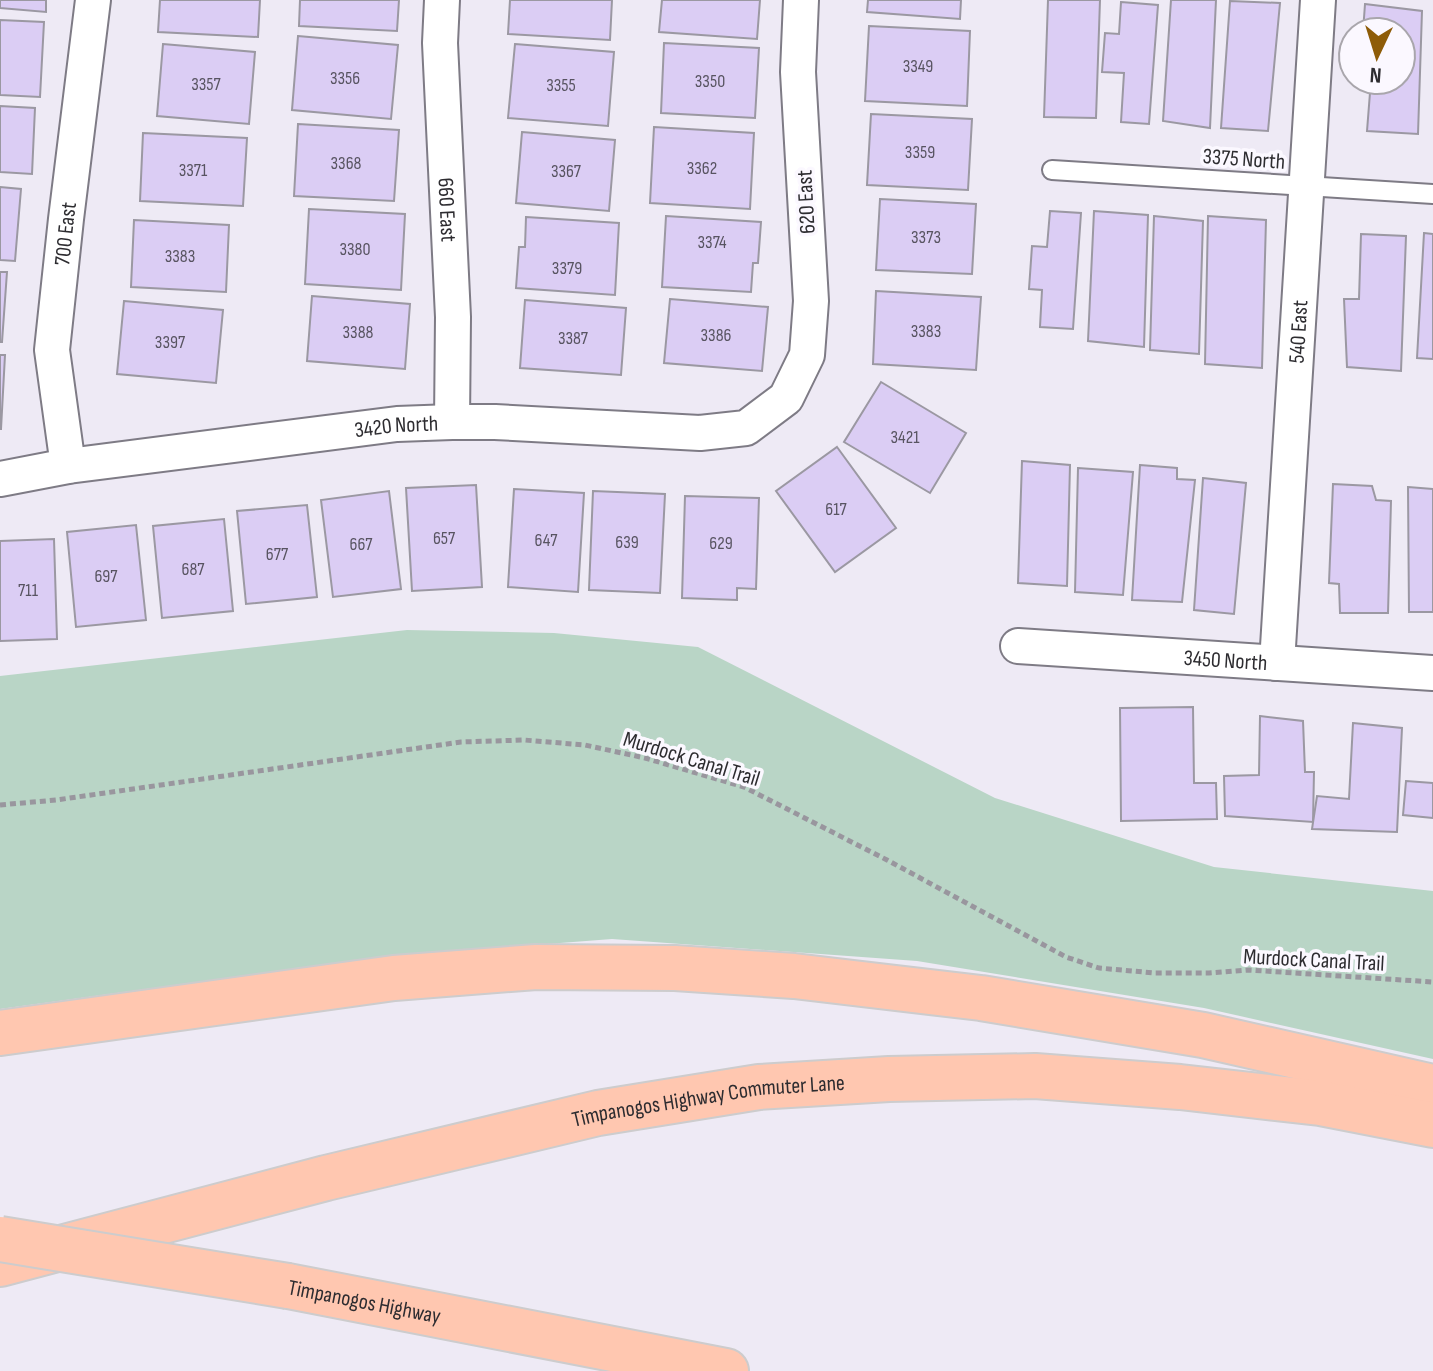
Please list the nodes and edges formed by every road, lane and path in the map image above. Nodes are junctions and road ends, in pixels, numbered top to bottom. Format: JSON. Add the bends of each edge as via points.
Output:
{"nodes":[{"id":1,"x":93,"y":0,"type":"edge"},
{"id":2,"x":442,"y":0,"type":"edge"},
{"id":3,"x":801,"y":0,"type":"edge"},
{"id":4,"x":1318,"y":0,"type":"edge"},
{"id":5,"x":1052,"y":170,"type":"dead end"},
{"id":6,"x":1307,"y":186,"type":"junction"},
{"id":7,"x":1433,"y":194,"type":"edge"},
{"id":8,"x":786,"y":398,"type":"joint"},
{"id":9,"x":452,"y":422,"type":"junction"},
{"id":10,"x":68,"y":466,"type":"junction"},
{"id":11,"x":0,"y":479,"type":"edge"},
{"id":12,"x":1018,"y":646,"type":"dead end"},
{"id":13,"x":1277,"y":663,"type":"junction"},
{"id":14,"x":1433,"y":673,"type":"edge"},
{"id":15,"x":0,"y":805,"type":"edge"},
{"id":16,"x":1433,"y":982,"type":"edge"},
{"id":17,"x":0,"y":1033,"type":"edge"},
{"id":18,"x":1433,"y":1087,"type":"edge"},
{"id":19,"x":1433,"y":1125,"type":"edge"},
{"id":20,"x":0,"y":1239,"type":"edge"},
{"id":21,"x":0,"y":1264,"type":"edge"},
{"id":22,"x":726,"y":1371,"type":"edge"}],
"edges":[{"from":1,"to":10,"type":"street","name":"700 East","via":[[52,350]]},
{"from":2,"to":9,"type":"street","name":"660 East"},
{"from":3,"to":8,"type":"street","name":"620 East","via":[[798,72],[811,301],[807,355]]},
{"from":4,"to":6,"type":"street","name":"540 East"},
{"from":5,"to":6,"type":"lane","name":"3375 North"},
{"from":6,"to":7,"type":"lane","name":"3375 North"},
{"from":6,"to":13,"type":"street","name":"540 East"},
{"from":8,"to":9,"type":"street","name":"3420 North","via":[[746,428],[700,433]]},
{"from":9,"to":10,"type":"street","name":"3420 North","via":[[397,424]]},
{"from":10,"to":11,"type":"street","name":"3420 North"},
{"from":12,"to":13,"type":"street","name":"3450 North"},
{"from":13,"to":14,"type":"street","name":"3450 North"},
{"from":15,"to":16,"type":"path","name":"Murdock Canal Trail","via":[[461,742],[585,745],[744,787],[1066,957],[1099,968],[1182,974],[1249,970]]},
{"from":17,"to":18,"type":"main road","via":[[394,978],[536,967],[675,968],[981,998],[1203,1035]]},
{"from":19,"to":21,"type":"main road","name":"Timpanogos Highway Commuter Lane","via":[[1320,1103],[1035,1076],[759,1087],[598,1113]]},
{"from":20,"to":22,"type":"main road","name":"Timpanogos Highway","bridge":true,"via":[[288,1286]]}]}
